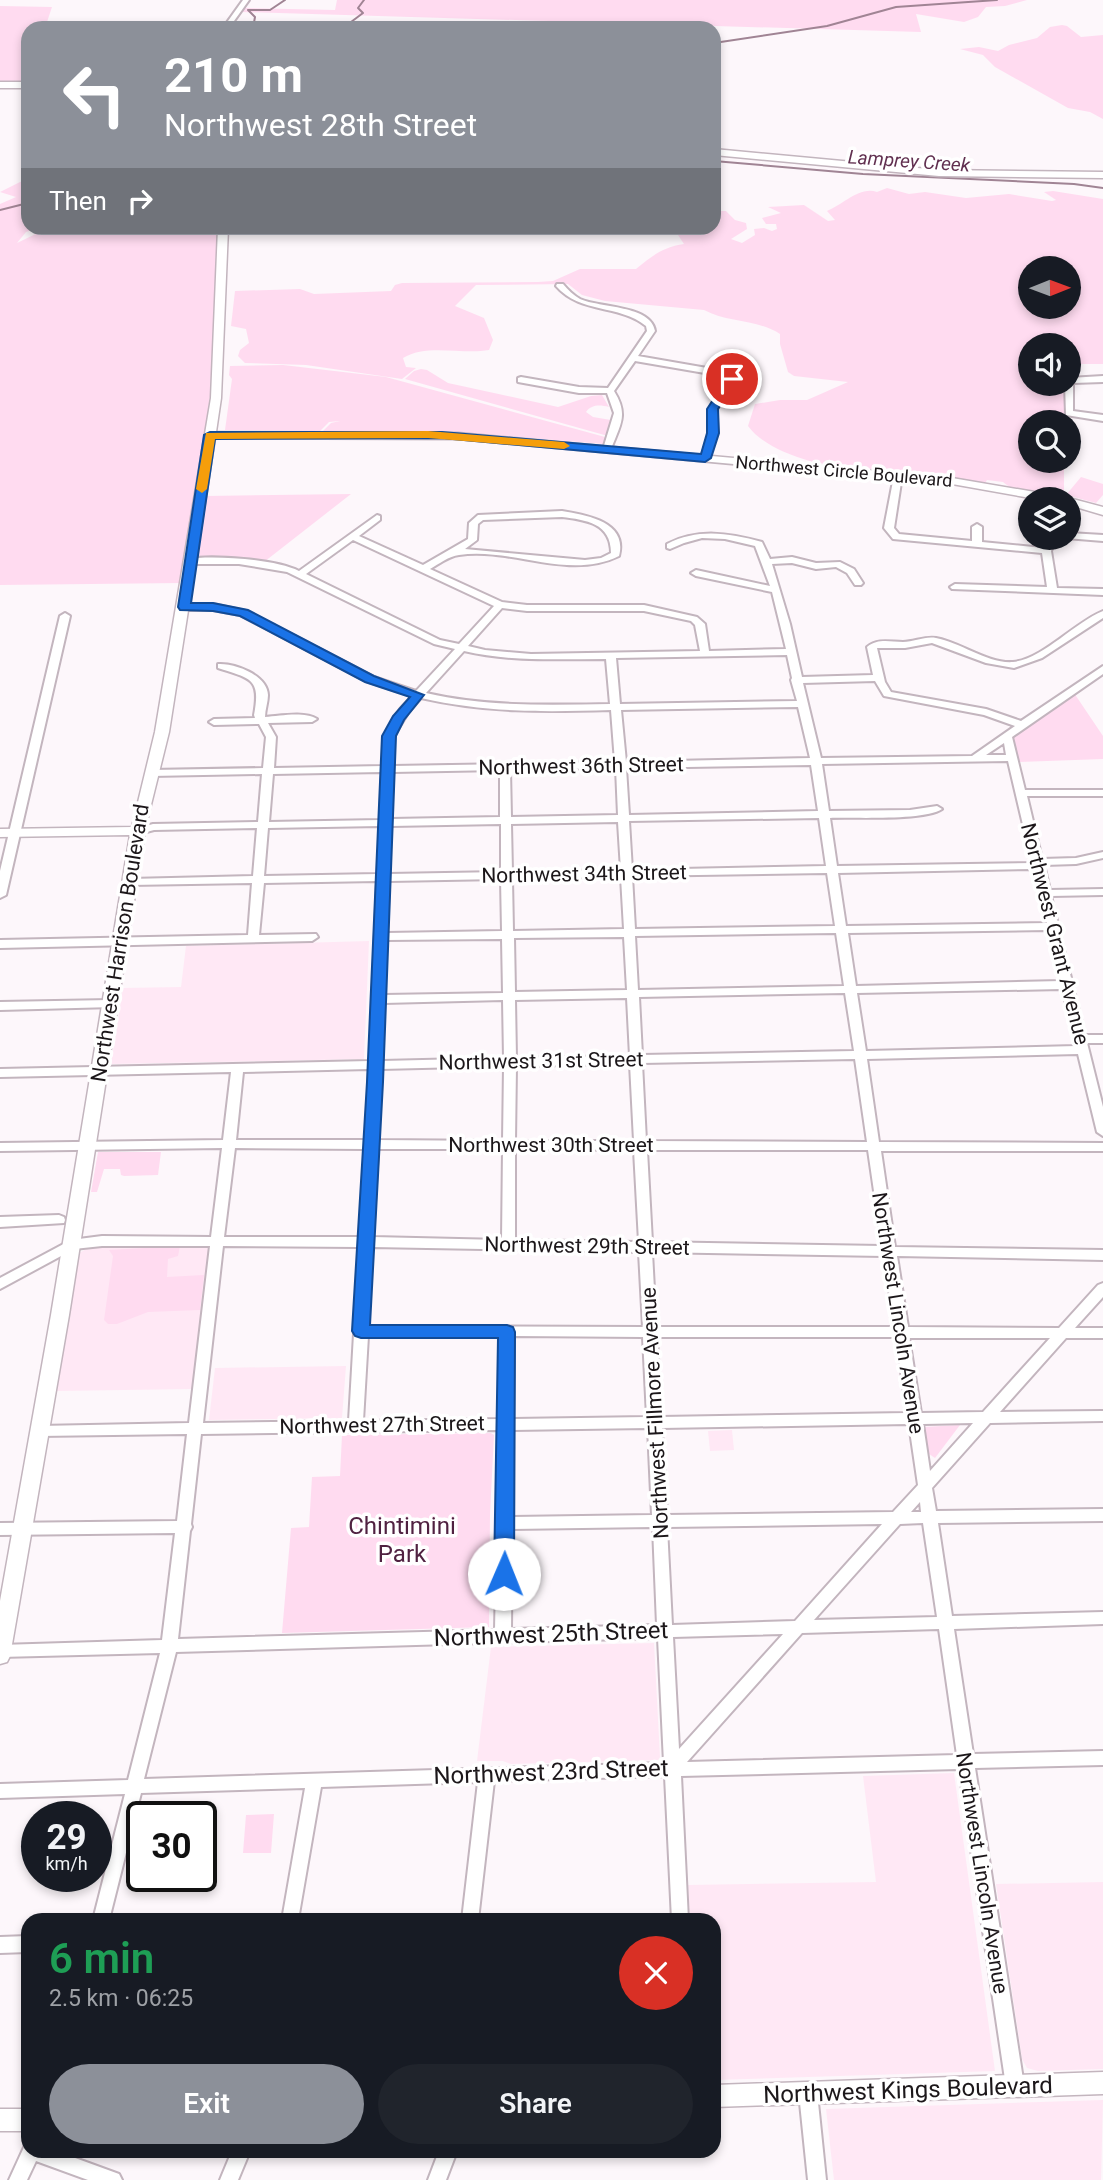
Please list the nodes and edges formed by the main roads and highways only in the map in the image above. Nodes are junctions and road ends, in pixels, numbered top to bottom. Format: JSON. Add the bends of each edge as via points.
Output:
{"nodes":[{"id":1,"x":0,"y":85,"type":"edge"},
{"id":2,"x":21,"y":85,"type":"edge"},
{"id":3,"x":721,"y":153,"type":"edge"},
{"id":4,"x":1103,"y":175,"type":"edge"},
{"id":5,"x":223,"y":235,"type":"edge"},
{"id":6,"x":210,"y":435,"type":"junction"},
{"id":7,"x":1018,"y":491,"type":"edge"},
{"id":8,"x":1081,"y":505,"type":"edge"},
{"id":9,"x":1103,"y":511,"type":"edge"},
{"id":10,"x":146,"y":829,"type":"junction"},
{"id":11,"x":7,"y":833,"type":"edge"},
{"id":12,"x":1,"y":1653,"type":"edge"},
{"id":13,"x":1103,"y":2083,"type":"edge"},
{"id":14,"x":721,"y":2096,"type":"edge"},
{"id":15,"x":21,"y":2119,"type":"edge"},
{"id":16,"x":0,"y":2120,"type":"edge"}],
"edges":[{"from":1,"to":2,"type":"main road"},
{"from":3,"to":4,"type":"main road","via":[[939,173]]},
{"from":5,"to":6,"type":"main road","name":"Northwest Harrison Boulevard","via":[[220,348]]},
{"from":6,"to":7,"type":"main road","name":"Northwest Circle Boulevard","via":[[435,435]]},
{"from":6,"to":10,"type":"main road","name":"Northwest Harrison Boulevard","via":[[162,732],[150,773]]},
{"from":8,"to":9,"type":"main road"},
{"from":10,"to":11,"type":"main road"},
{"from":10,"to":12,"type":"main road","name":"Northwest Harrison Boulevard","via":[[130,882]]},
{"from":13,"to":14,"type":"main road","name":"Northwest Kings Boulevard"},
{"from":15,"to":16,"type":"main road"}]}
